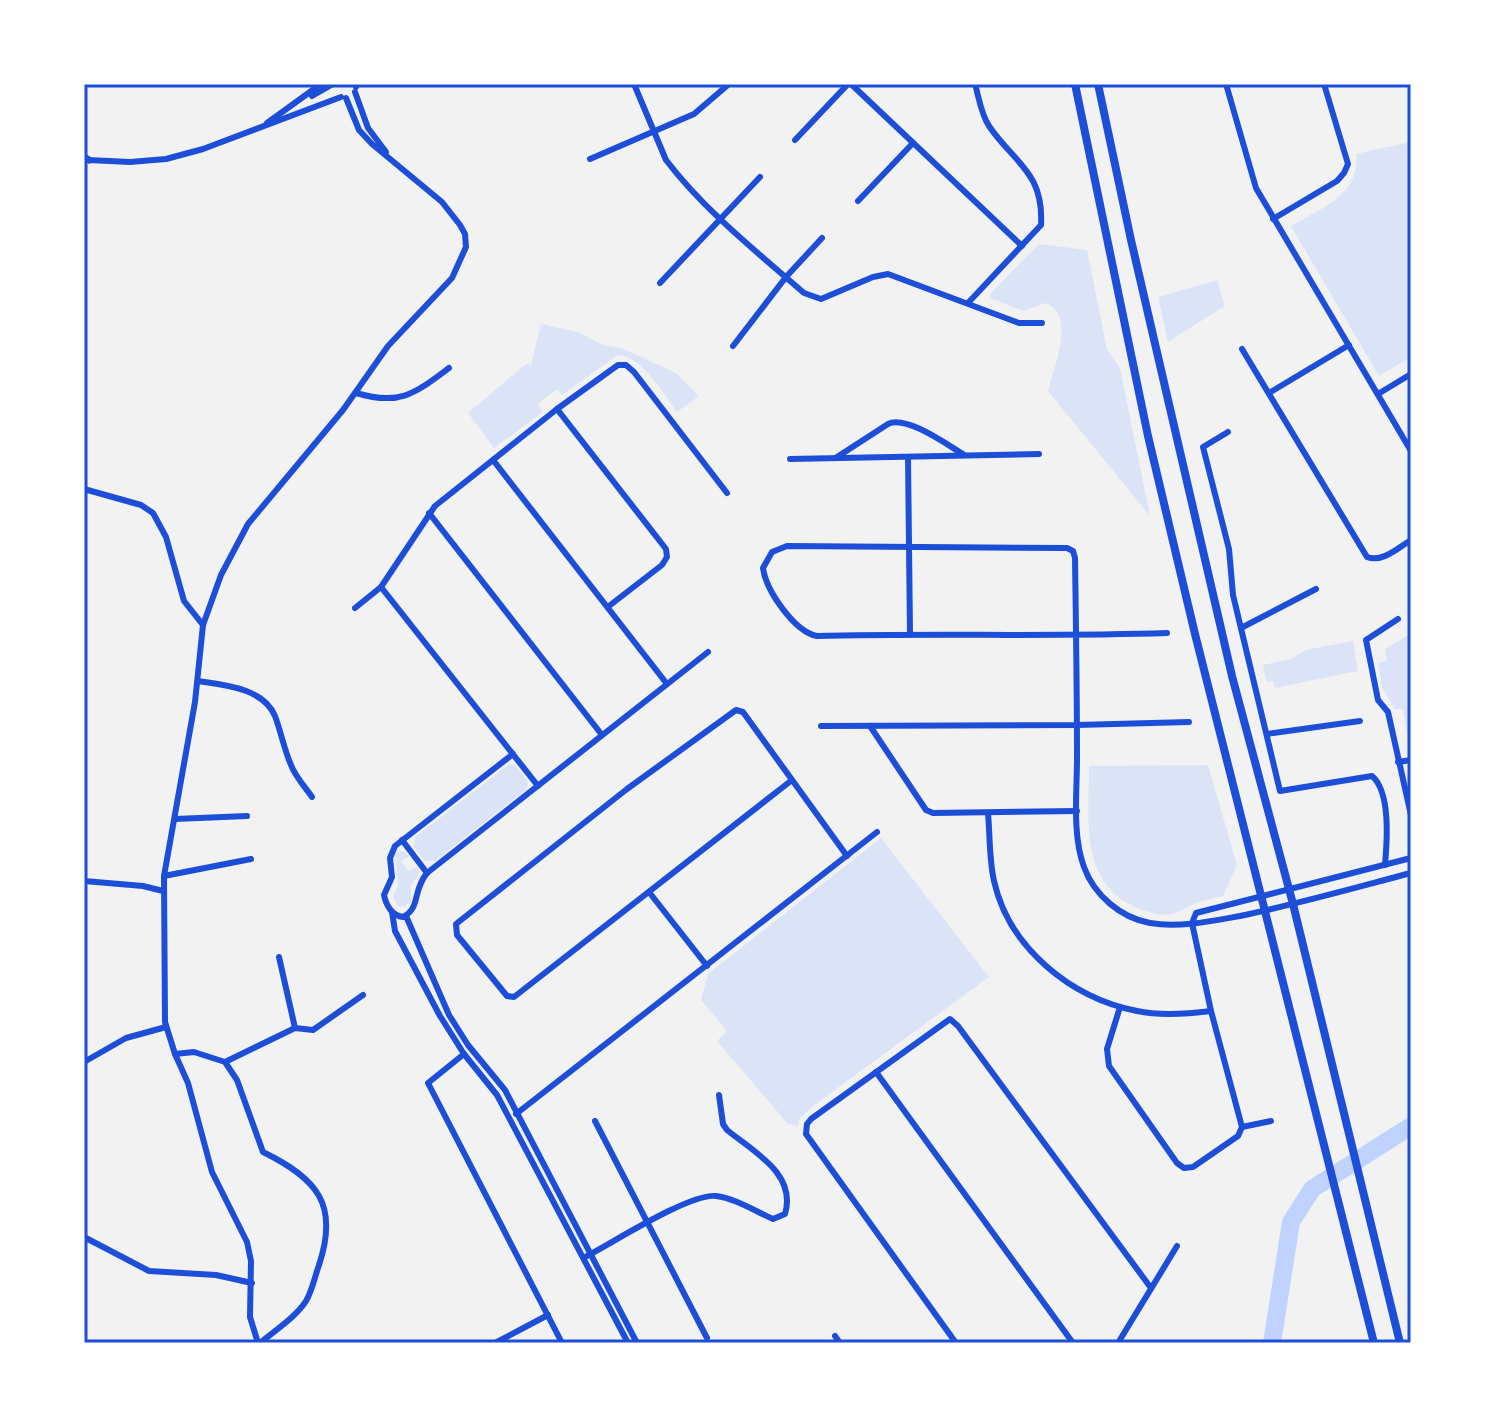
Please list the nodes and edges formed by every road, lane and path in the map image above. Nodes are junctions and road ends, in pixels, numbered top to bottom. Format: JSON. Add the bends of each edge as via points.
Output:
{"nodes":[{"id":1,"x":321,"y":84,"type":"edge"},
{"id":2,"x":334,"y":84,"type":"edge"},
{"id":3,"x":634,"y":84,"type":"edge"},
{"id":4,"x":729,"y":84,"type":"edge"},
{"id":5,"x":850,"y":84,"type":"edge"},
{"id":6,"x":975,"y":84,"type":"edge"},
{"id":7,"x":1075,"y":84,"type":"edge"},
{"id":8,"x":1098,"y":84,"type":"edge"},
{"id":9,"x":1226,"y":84,"type":"edge"},
{"id":10,"x":1324,"y":84,"type":"edge"},
{"id":11,"x":356,"y":87,"type":"edge"},
{"id":12,"x":344,"y":97,"type":"junction"},
{"id":13,"x":296,"y":104,"type":"junction"},
{"id":14,"x":264,"y":125,"type":"junction"},
{"id":15,"x":654,"y":132,"type":"junction"},
{"id":16,"x":795,"y":140,"type":"dead end"},
{"id":17,"x":913,"y":143,"type":"junction"},
{"id":18,"x":387,"y":155,"type":"junction"},
{"id":19,"x":86,"y":159,"type":"edge"},
{"id":20,"x":590,"y":159,"type":"dead end"},
{"id":21,"x":760,"y":177,"type":"dead end"},
{"id":22,"x":858,"y":201,"type":"dead end"},
{"id":23,"x":722,"y":219,"type":"junction"},
{"id":24,"x":1273,"y":219,"type":"junction"},
{"id":25,"x":822,"y":238,"type":"dead end"},
{"id":26,"x":1022,"y":246,"type":"junction"},
{"id":27,"x":786,"y":277,"type":"junction"},
{"id":28,"x":660,"y":283,"type":"dead end"},
{"id":29,"x":968,"y":303,"type":"junction"},
{"id":30,"x":1042,"y":323,"type":"dead end"},
{"id":31,"x":1349,"y":345,"type":"junction"},
{"id":32,"x":733,"y":346,"type":"dead end"},
{"id":33,"x":1242,"y":349,"type":"dead end"},
{"id":34,"x":449,"y":368,"type":"dead end"},
{"id":35,"x":1411,"y":374,"type":"edge"},
{"id":36,"x":356,"y":393,"type":"junction"},
{"id":37,"x":1269,"y":393,"type":"junction"},
{"id":38,"x":1378,"y":394,"type":"junction"},
{"id":39,"x":557,"y":409,"type":"junction"},
{"id":40,"x":1228,"y":432,"type":"dead end"},
{"id":41,"x":1411,"y":451,"type":"edge"},
{"id":42,"x":963,"y":454,"type":"junction"},
{"id":43,"x":1039,"y":454,"type":"dead end"},
{"id":44,"x":908,"y":457,"type":"junction"},
{"id":45,"x":790,"y":459,"type":"dead end"},
{"id":46,"x":835,"y":459,"type":"junction"},
{"id":47,"x":493,"y":460,"type":"junction"},
{"id":48,"x":84,"y":489,"type":"edge"},
{"id":49,"x":727,"y":493,"type":"dead end"},
{"id":50,"x":429,"y":513,"type":"junction"},
{"id":51,"x":1411,"y":540,"type":"edge"},
{"id":52,"x":909,"y":547,"type":"junction"},
{"id":53,"x":381,"y":587,"type":"junction"},
{"id":54,"x":1316,"y":589,"type":"dead end"},
{"id":55,"x":609,"y":606,"type":"junction"},
{"id":56,"x":355,"y":608,"type":"dead end"},
{"id":57,"x":1398,"y":619,"type":"dead end"},
{"id":58,"x":203,"y":625,"type":"junction"},
{"id":59,"x":1241,"y":628,"type":"junction"},
{"id":60,"x":1167,"y":633,"type":"dead end"},
{"id":61,"x":910,"y":634,"type":"junction"},
{"id":62,"x":1076,"y":636,"type":"junction"},
{"id":63,"x":708,"y":652,"type":"dead end"},
{"id":64,"x":198,"y":681,"type":"junction"},
{"id":65,"x":667,"y":684,"type":"junction"},
{"id":66,"x":1360,"y":721,"type":"dead end"},
{"id":67,"x":1189,"y":722,"type":"dead end"},
{"id":68,"x":1077,"y":725,"type":"junction"},
{"id":69,"x":821,"y":726,"type":"dead end"},
{"id":70,"x":870,"y":726,"type":"junction"},
{"id":71,"x":1267,"y":734,"type":"junction"},
{"id":72,"x":602,"y":735,"type":"junction"},
{"id":73,"x":513,"y":754,"type":"junction"},
{"id":74,"x":1411,"y":760,"type":"edge"},
{"id":75,"x":1398,"y":762,"type":"junction"},
{"id":76,"x":792,"y":780,"type":"junction"},
{"id":77,"x":538,"y":786,"type":"junction"},
{"id":78,"x":312,"y":797,"type":"dead end"},
{"id":79,"x":1077,"y":811,"type":"junction"},
{"id":80,"x":988,"y":813,"type":"junction"},
{"id":81,"x":1411,"y":815,"type":"edge"},
{"id":82,"x":247,"y":816,"type":"dead end"},
{"id":83,"x":175,"y":819,"type":"junction"},
{"id":84,"x":877,"y":832,"type":"dead end"},
{"id":85,"x":402,"y":840,"type":"junction"},
{"id":86,"x":847,"y":856,"type":"junction"},
{"id":87,"x":1411,"y":858,"type":"edge"},
{"id":88,"x":251,"y":859,"type":"dead end"},
{"id":89,"x":1385,"y":865,"type":"junction"},
{"id":90,"x":427,"y":873,"type":"junction"},
{"id":91,"x":1411,"y":873,"type":"edge"},
{"id":92,"x":164,"y":876,"type":"junction"},
{"id":93,"x":84,"y":881,"type":"edge"},
{"id":94,"x":1289,"y":890,"type":"junction"},
{"id":95,"x":163,"y":891,"type":"junction"},
{"id":96,"x":649,"y":892,"type":"junction"},
{"id":97,"x":1262,"y":896,"type":"junction"},
{"id":98,"x":1293,"y":904,"type":"junction"},
{"id":99,"x":1266,"y":910,"type":"junction"},
{"id":100,"x":392,"y":912,"type":"junction"},
{"id":101,"x":406,"y":916,"type":"junction"},
{"id":102,"x":1192,"y":923,"type":"junction"},
{"id":103,"x":279,"y":957,"type":"dead end"},
{"id":104,"x":707,"y":966,"type":"junction"},
{"id":105,"x":363,"y":995,"type":"dead end"},
{"id":106,"x":1120,"y":1007,"type":"junction"},
{"id":107,"x":1211,"y":1011,"type":"junction"},
{"id":108,"x":166,"y":1027,"type":"junction"},
{"id":109,"x":295,"y":1028,"type":"junction"},
{"id":110,"x":175,"y":1054,"type":"junction"},
{"id":111,"x":464,"y":1054,"type":"junction"},
{"id":112,"x":84,"y":1062,"type":"edge"},
{"id":113,"x":225,"y":1062,"type":"junction"},
{"id":114,"x":876,"y":1072,"type":"junction"},
{"id":115,"x":719,"y":1095,"type":"dead end"},
{"id":116,"x":517,"y":1113,"type":"junction"},
{"id":117,"x":510,"y":1119,"type":"junction"},
{"id":118,"x":595,"y":1121,"type":"dead end"},
{"id":119,"x":1271,"y":1121,"type":"dead end"},
{"id":120,"x":1242,"y":1127,"type":"junction"},
{"id":121,"x":647,"y":1224,"type":"junction"},
{"id":122,"x":84,"y":1237,"type":"edge"},
{"id":123,"x":1177,"y":1246,"type":"dead end"},
{"id":124,"x":588,"y":1255,"type":"junction"},
{"id":125,"x":252,"y":1283,"type":"junction"},
{"id":126,"x":1151,"y":1288,"type":"junction"},
{"id":127,"x":548,"y":1315,"type":"junction"},
{"id":128,"x":707,"y":1338,"type":"dead end"},
{"id":129,"x":259,"y":1343,"type":"edge"},
{"id":130,"x":495,"y":1343,"type":"edge"},
{"id":131,"x":562,"y":1343,"type":"edge"},
{"id":132,"x":628,"y":1343,"type":"edge"},
{"id":133,"x":637,"y":1343,"type":"edge"},
{"id":134,"x":956,"y":1343,"type":"edge"},
{"id":135,"x":1073,"y":1343,"type":"edge"},
{"id":136,"x":1118,"y":1343,"type":"edge"},
{"id":137,"x":1374,"y":1343,"type":"edge"},
{"id":138,"x":1400,"y":1343,"type":"edge"}],
"edges":[{"from":1,"to":13,"type":"street"},
{"from":2,"to":12,"type":"street"},
{"from":2,"to":13,"type":"street"},
{"from":3,"to":15,"type":"street"},
{"from":4,"to":15,"type":"street","via":[[694,114]]},
{"from":5,"to":16,"type":"street"},
{"from":5,"to":17,"type":"street"},
{"from":6,"to":26,"type":"street","via":[[989,127],[1026,168],[1037,194],[1041,225]]},
{"from":7,"to":97,"type":"main road","via":[[1148,436]]},
{"from":8,"to":94,"type":"main road","via":[[1232,676]]},
{"from":9,"to":24,"type":"street","via":[[1256,188]]},
{"from":10,"to":24,"type":"street","via":[[1348,164],[1337,181]]},
{"from":11,"to":12,"type":"street"},
{"from":11,"to":18,"type":"street","via":[[368,128]]},
{"from":12,"to":14,"type":"street"},
{"from":12,"to":18,"type":"street","via":[[359,130]]},
{"from":13,"to":14,"type":"street"},
{"from":14,"to":19,"type":"street","via":[[166,159]]},
{"from":15,"to":20,"type":"street"},
{"from":15,"to":23,"type":"street","via":[[674,171]]},
{"from":17,"to":22,"type":"street"},
{"from":17,"to":26,"type":"street"},
{"from":18,"to":36,"type":"street","via":[[442,202],[465,234],[466,247],[452,278],[388,346]]},
{"from":21,"to":23,"type":"street"},
{"from":23,"to":27,"type":"street"},
{"from":23,"to":28,"type":"street"},
{"from":24,"to":31,"type":"street"},
{"from":25,"to":27,"type":"street"},
{"from":26,"to":29,"type":"street"},
{"from":27,"to":29,"type":"street","via":[[821,299],[888,274]]},
{"from":27,"to":32,"type":"street"},
{"from":29,"to":30,"type":"street","via":[[1019,323]]},
{"from":31,"to":37,"type":"street"},
{"from":31,"to":38,"type":"street"},
{"from":33,"to":37,"type":"street"},
{"from":34,"to":36,"type":"street","via":[[406,397]]},
{"from":35,"to":38,"type":"street"},
{"from":36,"to":58,"type":"street","via":[[248,524]]},
{"from":37,"to":51,"type":"street","via":[[1367,557],[1380,558]]},
{"from":38,"to":41,"type":"street"},
{"from":39,"to":47,"type":"street"},
{"from":39,"to":49,"type":"street","via":[[614,367],[626,365]]},
{"from":39,"to":55,"type":"street","via":[[666,549],[662,565]]},
{"from":40,"to":59,"type":"street","via":[[1203,447],[1229,549]]},
{"from":42,"to":43,"type":"street"},
{"from":42,"to":44,"type":"street"},
{"from":42,"to":46,"type":"street","via":[[897,421]]},
{"from":44,"to":46,"type":"street"},
{"from":44,"to":52,"type":"street"},
{"from":45,"to":46,"type":"street"},
{"from":47,"to":50,"type":"street"},
{"from":47,"to":55,"type":"street"},
{"from":48,"to":58,"type":"street","via":[[153,513],[166,537],[184,601]]},
{"from":50,"to":53,"type":"street"},
{"from":50,"to":72,"type":"street"},
{"from":52,"to":61,"type":"street"},
{"from":52,"to":61,"type":"street","via":[[780,547],[763,568],[780,603],[811,635]]},
{"from":52,"to":62,"type":"street","via":[[1073,551]]},
{"from":53,"to":56,"type":"street"},
{"from":53,"to":73,"type":"street"},
{"from":54,"to":59,"type":"street"},
{"from":55,"to":65,"type":"street"},
{"from":57,"to":75,"type":"street","via":[[1366,640]]},
{"from":58,"to":64,"type":"street"},
{"from":59,"to":71,"type":"street"},
{"from":60,"to":62,"type":"street"},
{"from":61,"to":62,"type":"street"},
{"from":62,"to":68,"type":"street"},
{"from":63,"to":65,"type":"street"},
{"from":64,"to":78,"type":"street","via":[[224,684],[268,703],[292,768]]},
{"from":64,"to":83,"type":"street"},
{"from":65,"to":72,"type":"street"},
{"from":66,"to":71,"type":"street"},
{"from":67,"to":68,"type":"street"},
{"from":68,"to":70,"type":"street"},
{"from":68,"to":79,"type":"street"},
{"from":69,"to":70,"type":"street"},
{"from":70,"to":80,"type":"street","via":[[926,810],[939,815]]},
{"from":71,"to":89,"type":"street","via":[[1280,791],[1366,775],[1376,779],[1388,828]]},
{"from":72,"to":77,"type":"street"},
{"from":73,"to":77,"type":"street"},
{"from":73,"to":85,"type":"street"},
{"from":74,"to":75,"type":"street"},
{"from":75,"to":81,"type":"street"},
{"from":76,"to":86,"type":"street"},
{"from":76,"to":96,"type":"street"},
{"from":76,"to":96,"type":"street","via":[[743,712],[736,710],[456,924],[457,935],[507,996],[514,997]]},
{"from":77,"to":90,"type":"street"},
{"from":79,"to":80,"type":"street"},
{"from":79,"to":102,"type":"street","via":[[1083,866],[1096,891],[1136,920]]},
{"from":80,"to":106,"type":"street","via":[[994,881],[1020,938],[1064,981]]},
{"from":82,"to":83,"type":"street"},
{"from":83,"to":92,"type":"street"},
{"from":84,"to":86,"type":"street"},
{"from":85,"to":90,"type":"street"},
{"from":85,"to":100,"type":"street","via":[[391,851],[392,877],[384,895]]},
{"from":86,"to":104,"type":"street"},
{"from":87,"to":89,"type":"street"},
{"from":88,"to":92,"type":"street"},
{"from":89,"to":94,"type":"street"},
{"from":90,"to":101,"type":"street"},
{"from":91,"to":98,"type":"street"},
{"from":92,"to":95,"type":"street"},
{"from":93,"to":95,"type":"street"},
{"from":94,"to":97,"type":"street"},
{"from":94,"to":98,"type":"main road"},
{"from":95,"to":108,"type":"street"},
{"from":96,"to":104,"type":"street"},
{"from":97,"to":99,"type":"main road"},
{"from":97,"to":102,"type":"street","via":[[1196,913]]},
{"from":98,"to":99,"type":"street"},
{"from":98,"to":138,"type":"main road"},
{"from":99,"to":102,"type":"street"},
{"from":99,"to":137,"type":"main road"},
{"from":100,"to":101,"type":"street"},
{"from":100,"to":111,"type":"street","via":[[395,931]]},
{"from":101,"to":116,"type":"street","via":[[455,1025]]},
{"from":102,"to":107,"type":"street"},
{"from":103,"to":109,"type":"street"},
{"from":104,"to":116,"type":"street"},
{"from":105,"to":109,"type":"street","via":[[313,1030]]},
{"from":106,"to":107,"type":"street","via":[[1161,1014]]},
{"from":106,"to":120,"type":"street","via":[[1107,1049],[1109,1066],[1177,1163],[1193,1167],[1238,1136]]},
{"from":107,"to":120,"type":"street"},
{"from":108,"to":110,"type":"street"},
{"from":108,"to":112,"type":"street","via":[[126,1038]]},
{"from":109,"to":113,"type":"street"},
{"from":110,"to":113,"type":"street","via":[[194,1052]]},
{"from":110,"to":125,"type":"street","via":[[212,1172],[247,1242]]},
{"from":111,"to":117,"type":"street"},
{"from":111,"to":127,"type":"street","via":[[428,1083]]},
{"from":113,"to":129,"type":"street","via":[[237,1080],[263,1152],[286,1163],[327,1210],[326,1241],[306,1301]]},
{"from":114,"to":126,"type":"street","via":[[954,1021]]},
{"from":114,"to":134,"type":"street","via":[[811,1119],[807,1137]]},
{"from":114,"to":135,"type":"street"},
{"from":115,"to":121,"type":"street","via":[[727,1130],[783,1180],[790,1200],[785,1214],[773,1219],[710,1195]]},
{"from":116,"to":117,"type":"street"},
{"from":116,"to":124,"type":"street"},
{"from":117,"to":124,"type":"street"},
{"from":118,"to":121,"type":"street"},
{"from":119,"to":120,"type":"street"},
{"from":121,"to":124,"type":"street"},
{"from":121,"to":128,"type":"street"},
{"from":122,"to":125,"type":"street","via":[[149,1271]]},
{"from":123,"to":126,"type":"street"},
{"from":124,"to":132,"type":"street"},
{"from":124,"to":133,"type":"street"},
{"from":125,"to":129,"type":"street","via":[[250,1317]]},
{"from":126,"to":136,"type":"street"},
{"from":127,"to":130,"type":"street"},
{"from":127,"to":131,"type":"street"}]}
